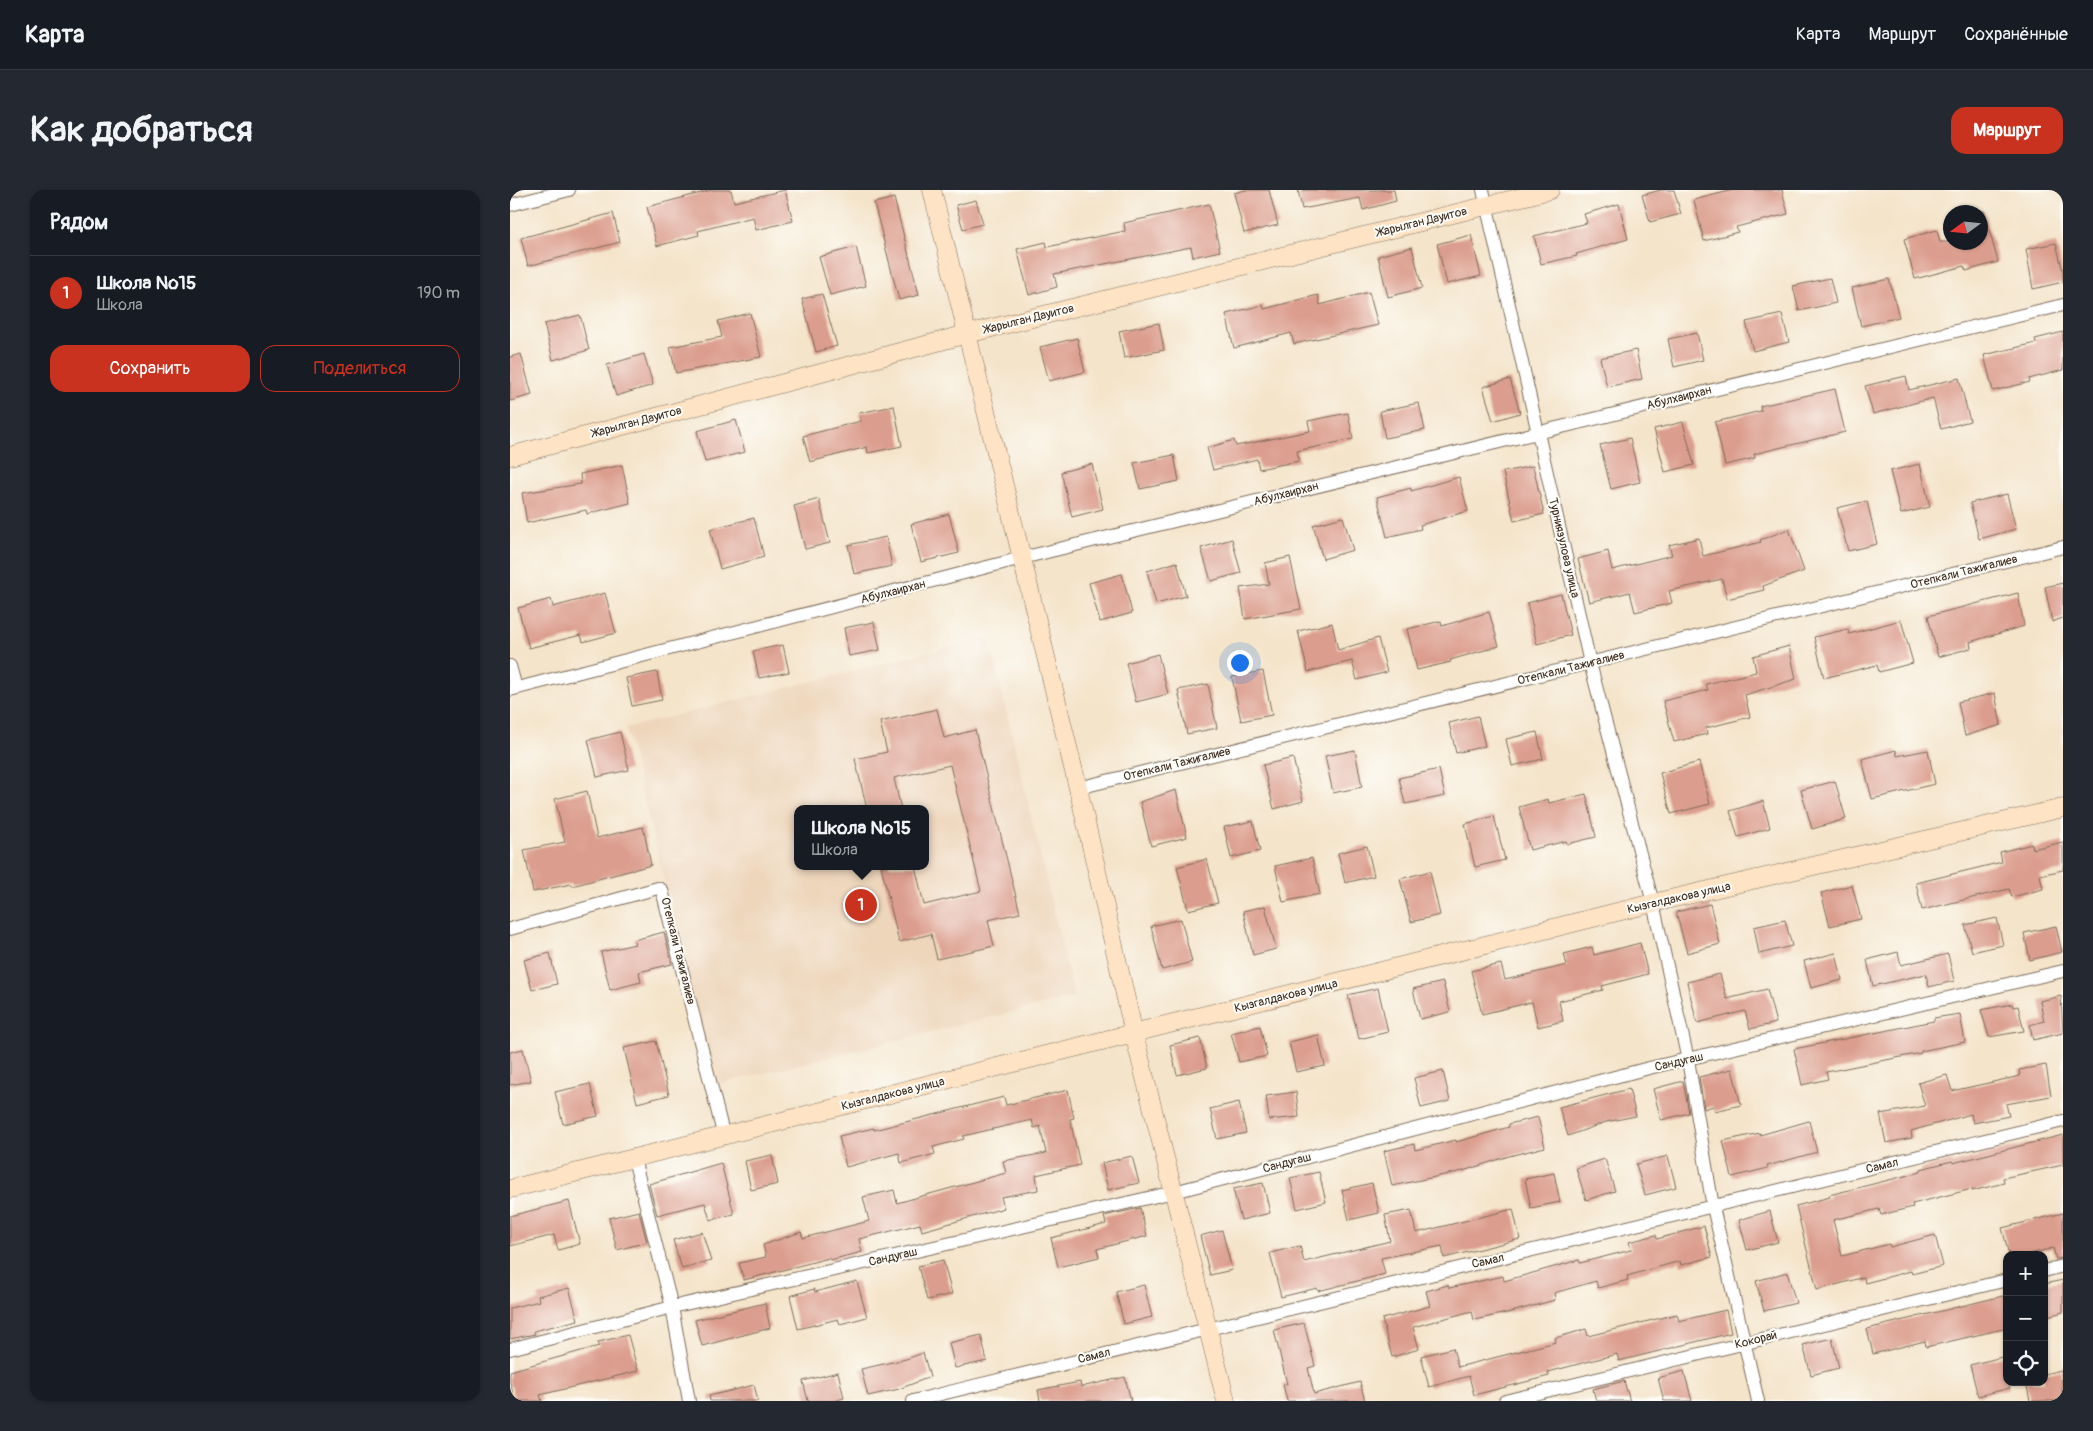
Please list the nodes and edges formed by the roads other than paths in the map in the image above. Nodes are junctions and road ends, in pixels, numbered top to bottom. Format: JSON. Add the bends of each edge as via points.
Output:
{"nodes":[{"id":1,"x":569,"y":190,"type":"edge"},
{"id":2,"x":932,"y":190,"type":"edge"},
{"id":3,"x":1550,"y":190,"type":"edge"},
{"id":4,"x":1485,"y":198,"type":"edge"},
{"id":5,"x":510,"y":205,"type":"edge"},
{"id":6,"x":2063,"y":305,"type":"edge"},
{"id":7,"x":967,"y":334,"type":"junction"},
{"id":8,"x":1539,"y":432,"type":"junction"},
{"id":9,"x":510,"y":456,"type":"edge"},
{"id":10,"x":2063,"y":547,"type":"edge"},
{"id":11,"x":1022,"y":558,"type":"junction"},
{"id":12,"x":1590,"y":663,"type":"junction"},
{"id":13,"x":510,"y":666,"type":"edge"},
{"id":14,"x":513,"y":689,"type":"edge"},
{"id":15,"x":1078,"y":788,"type":"junction"},
{"id":16,"x":2063,"y":808,"type":"edge"},
{"id":17,"x":1653,"y":903,"type":"junction"},
{"id":18,"x":510,"y":929,"type":"edge"},
{"id":19,"x":2063,"y":971,"type":"edge"},
{"id":20,"x":1134,"y":1034,"type":"junction"},
{"id":21,"x":1688,"y":1060,"type":"junction"},
{"id":22,"x":2063,"y":1121,"type":"edge"},
{"id":23,"x":724,"y":1137,"type":"junction"},
{"id":24,"x":634,"y":1159,"type":"junction"},
{"id":25,"x":510,"y":1189,"type":"edge"},
{"id":26,"x":1174,"y":1192,"type":"junction"},
{"id":27,"x":1713,"y":1207,"type":"junction"},
{"id":28,"x":2063,"y":1266,"type":"edge"},
{"id":29,"x":2048,"y":1270,"type":"edge"},
{"id":30,"x":2003,"y":1281,"type":"edge"},
{"id":31,"x":672,"y":1308,"type":"junction"},
{"id":32,"x":1208,"y":1328,"type":"junction"},
{"id":33,"x":1746,"y":1342,"type":"junction"},
{"id":34,"x":510,"y":1349,"type":"edge"},
{"id":35,"x":688,"y":1401,"type":"edge"},
{"id":36,"x":913,"y":1401,"type":"edge"},
{"id":37,"x":1226,"y":1401,"type":"edge"},
{"id":38,"x":1505,"y":1401,"type":"edge"},
{"id":39,"x":1758,"y":1401,"type":"edge"}],
"edges":[{"from":1,"to":5,"type":"street"},
{"from":2,"to":7,"type":"street"},
{"from":3,"to":4,"type":"street","name":"Жарылган Дауитов"},
{"from":4,"to":7,"type":"street","name":"Жарылган Дауитов"},
{"from":4,"to":8,"type":"street","name":"Турниязулова улица"},
{"from":6,"to":8,"type":"street","name":"Абулхаирхан"},
{"from":7,"to":9,"type":"street","name":"Жарылган Дауитов"},
{"from":7,"to":11,"type":"street"},
{"from":8,"to":11,"type":"street","name":"Абулхаирхан"},
{"from":8,"to":12,"type":"street","name":"Турниязулова улица"},
{"from":10,"to":12,"type":"street","name":"Отепкали Тажигалиев"},
{"from":11,"to":14,"type":"street","name":"Абулхаирхан"},
{"from":11,"to":15,"type":"street"},
{"from":12,"to":15,"type":"street","name":"Отепкали Тажигалиев"},
{"from":12,"to":17,"type":"street","name":"Турниязулова улица"},
{"from":13,"to":14,"type":"street"},
{"from":15,"to":20,"type":"street"},
{"from":16,"to":17,"type":"street","name":"Кызгалдакова улица"},
{"from":17,"to":20,"type":"street","name":"Кызгалдакова улица"},
{"from":17,"to":21,"type":"street","name":"Турниязулова улица"},
{"from":18,"to":23,"type":"street","name":"Отепкали Тажигалиев","via":[[658,888],[662,890]]},
{"from":19,"to":21,"type":"street","name":"Сандугаш"},
{"from":20,"to":23,"type":"street","name":"Кызгалдакова улица"},
{"from":20,"to":26,"type":"street"},
{"from":21,"to":26,"type":"street","name":"Сандугаш"},
{"from":21,"to":27,"type":"street","name":"Турниязулова улица"},
{"from":22,"to":27,"type":"street","name":"Самал"},
{"from":23,"to":24,"type":"street","name":"Кызгалдакова улица"},
{"from":24,"to":25,"type":"street","name":"Кызгалдакова улица"},
{"from":24,"to":31,"type":"street"},
{"from":26,"to":31,"type":"street","name":"Сандугаш"},
{"from":26,"to":32,"type":"street"},
{"from":27,"to":32,"type":"street","name":"Самал"},
{"from":27,"to":33,"type":"street","name":"Турниязулова улица"},
{"from":28,"to":29,"type":"street"},
{"from":30,"to":33,"type":"street","name":"Кокорай"},
{"from":31,"to":34,"type":"street","name":"Сандугаш"},
{"from":31,"to":35,"type":"street"},
{"from":32,"to":36,"type":"street","name":"Самал"},
{"from":32,"to":37,"type":"street"},
{"from":33,"to":38,"type":"street","name":"Кокорай"},
{"from":33,"to":39,"type":"street","name":"Турниязулова улица"}]}
